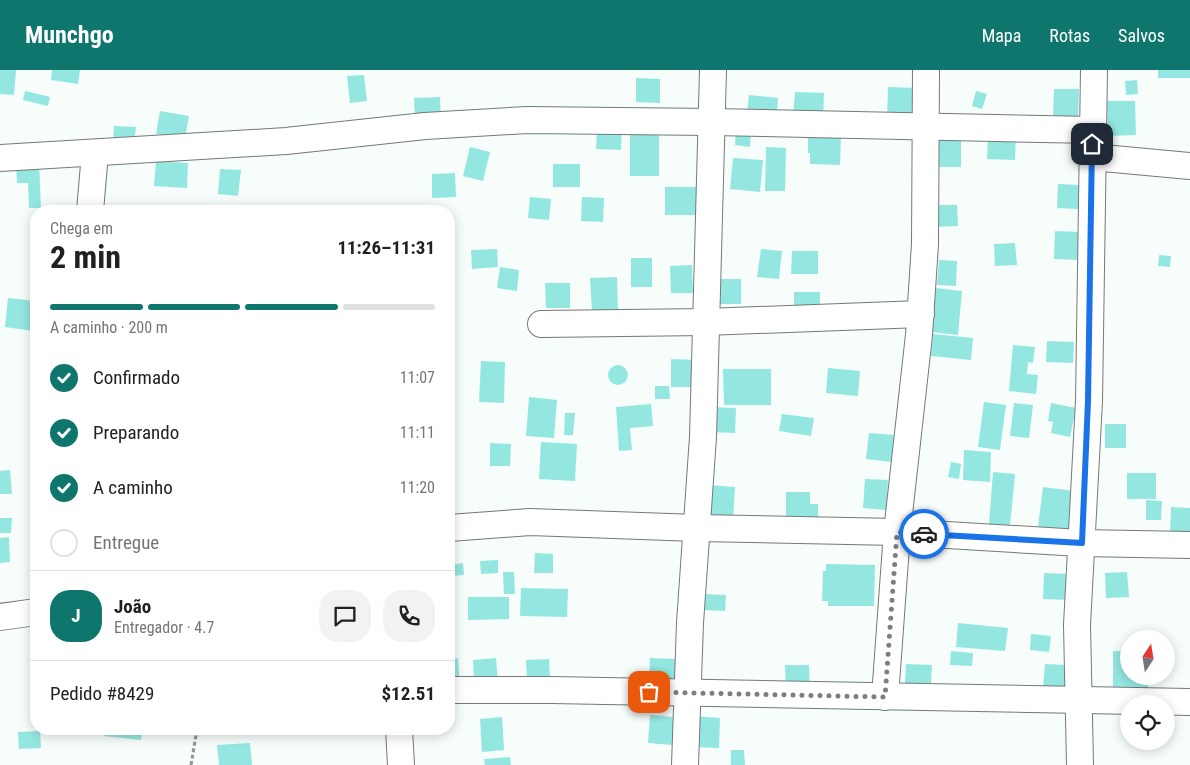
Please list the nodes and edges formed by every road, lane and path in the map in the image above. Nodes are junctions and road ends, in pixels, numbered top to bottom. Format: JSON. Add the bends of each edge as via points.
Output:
{"nodes":[{"id":1,"x":713,"y":70,"type":"edge"},
{"id":2,"x":926,"y":70,"type":"edge"},
{"id":3,"x":1094,"y":70,"type":"edge"},
{"id":4,"x":712,"y":122,"type":"junction"},
{"id":5,"x":924,"y":127,"type":"junction"},
{"id":6,"x":1093,"y":130,"type":"junction"},
{"id":7,"x":95,"y":153,"type":"junction"},
{"id":8,"x":1092,"y":157,"type":"junction"},
{"id":9,"x":0,"y":158,"type":"edge"},
{"id":10,"x":1190,"y":166,"type":"edge"},
{"id":11,"x":91,"y":205,"type":"edge"},
{"id":12,"x":920,"y":314,"type":"junction"},
{"id":13,"x":706,"y":322,"type":"junction"},
{"id":14,"x":541,"y":324,"type":"dead end"},
{"id":15,"x":455,"y":528,"type":"edge"},
{"id":16,"x":697,"y":528,"type":"junction"},
{"id":17,"x":897,"y":532,"type":"junction"},
{"id":18,"x":1082,"y":543,"type":"junction"},
{"id":19,"x":1190,"y":546,"type":"edge"},
{"id":20,"x":30,"y":613,"type":"edge"},
{"id":21,"x":0,"y":617,"type":"edge"},
{"id":22,"x":455,"y":690,"type":"edge"},
{"id":23,"x":688,"y":692,"type":"junction"},
{"id":24,"x":885,"y":697,"type":"junction"},
{"id":25,"x":1079,"y":700,"type":"junction"},
{"id":26,"x":1190,"y":702,"type":"edge"},
{"id":27,"x":196,"y":735,"type":"edge"},
{"id":28,"x":399,"y":735,"type":"edge"},
{"id":29,"x":191,"y":765,"type":"edge"},
{"id":30,"x":401,"y":765,"type":"edge"},
{"id":31,"x":685,"y":765,"type":"edge"},
{"id":32,"x":1080,"y":765,"type":"edge"}],
"edges":[{"from":1,"to":4,"type":"street"},
{"from":2,"to":5,"type":"street"},
{"from":3,"to":6,"type":"street"},
{"from":4,"to":5,"type":"street"},
{"from":4,"to":7,"type":"street","via":[[527,120],[426,126],[286,142]]},
{"from":4,"to":13,"type":"street"},
{"from":5,"to":6,"type":"street"},
{"from":5,"to":12,"type":"street","via":[[925,244]]},
{"from":6,"to":8,"type":"street"},
{"from":7,"to":9,"type":"street"},
{"from":7,"to":11,"type":"street"},
{"from":8,"to":10,"type":"street"},
{"from":8,"to":18,"type":"street"},
{"from":12,"to":13,"type":"street"},
{"from":12,"to":17,"type":"street"},
{"from":13,"to":14,"type":"street"},
{"from":13,"to":16,"type":"street"},
{"from":15,"to":16,"type":"street","via":[[530,522]]},
{"from":16,"to":17,"type":"street"},
{"from":16,"to":23,"type":"street"},
{"from":17,"to":18,"type":"street"},
{"from":17,"to":24,"type":"street"},
{"from":18,"to":19,"type":"street"},
{"from":18,"to":25,"type":"street","via":[[1077,624]]},
{"from":20,"to":21,"type":"street"},
{"from":22,"to":23,"type":"street"},
{"from":23,"to":24,"type":"street"},
{"from":23,"to":31,"type":"street"},
{"from":24,"to":25,"type":"street"},
{"from":25,"to":26,"type":"street"},
{"from":25,"to":32,"type":"street"},
{"from":27,"to":29,"type":"path"},
{"from":28,"to":30,"type":"street"}]}
